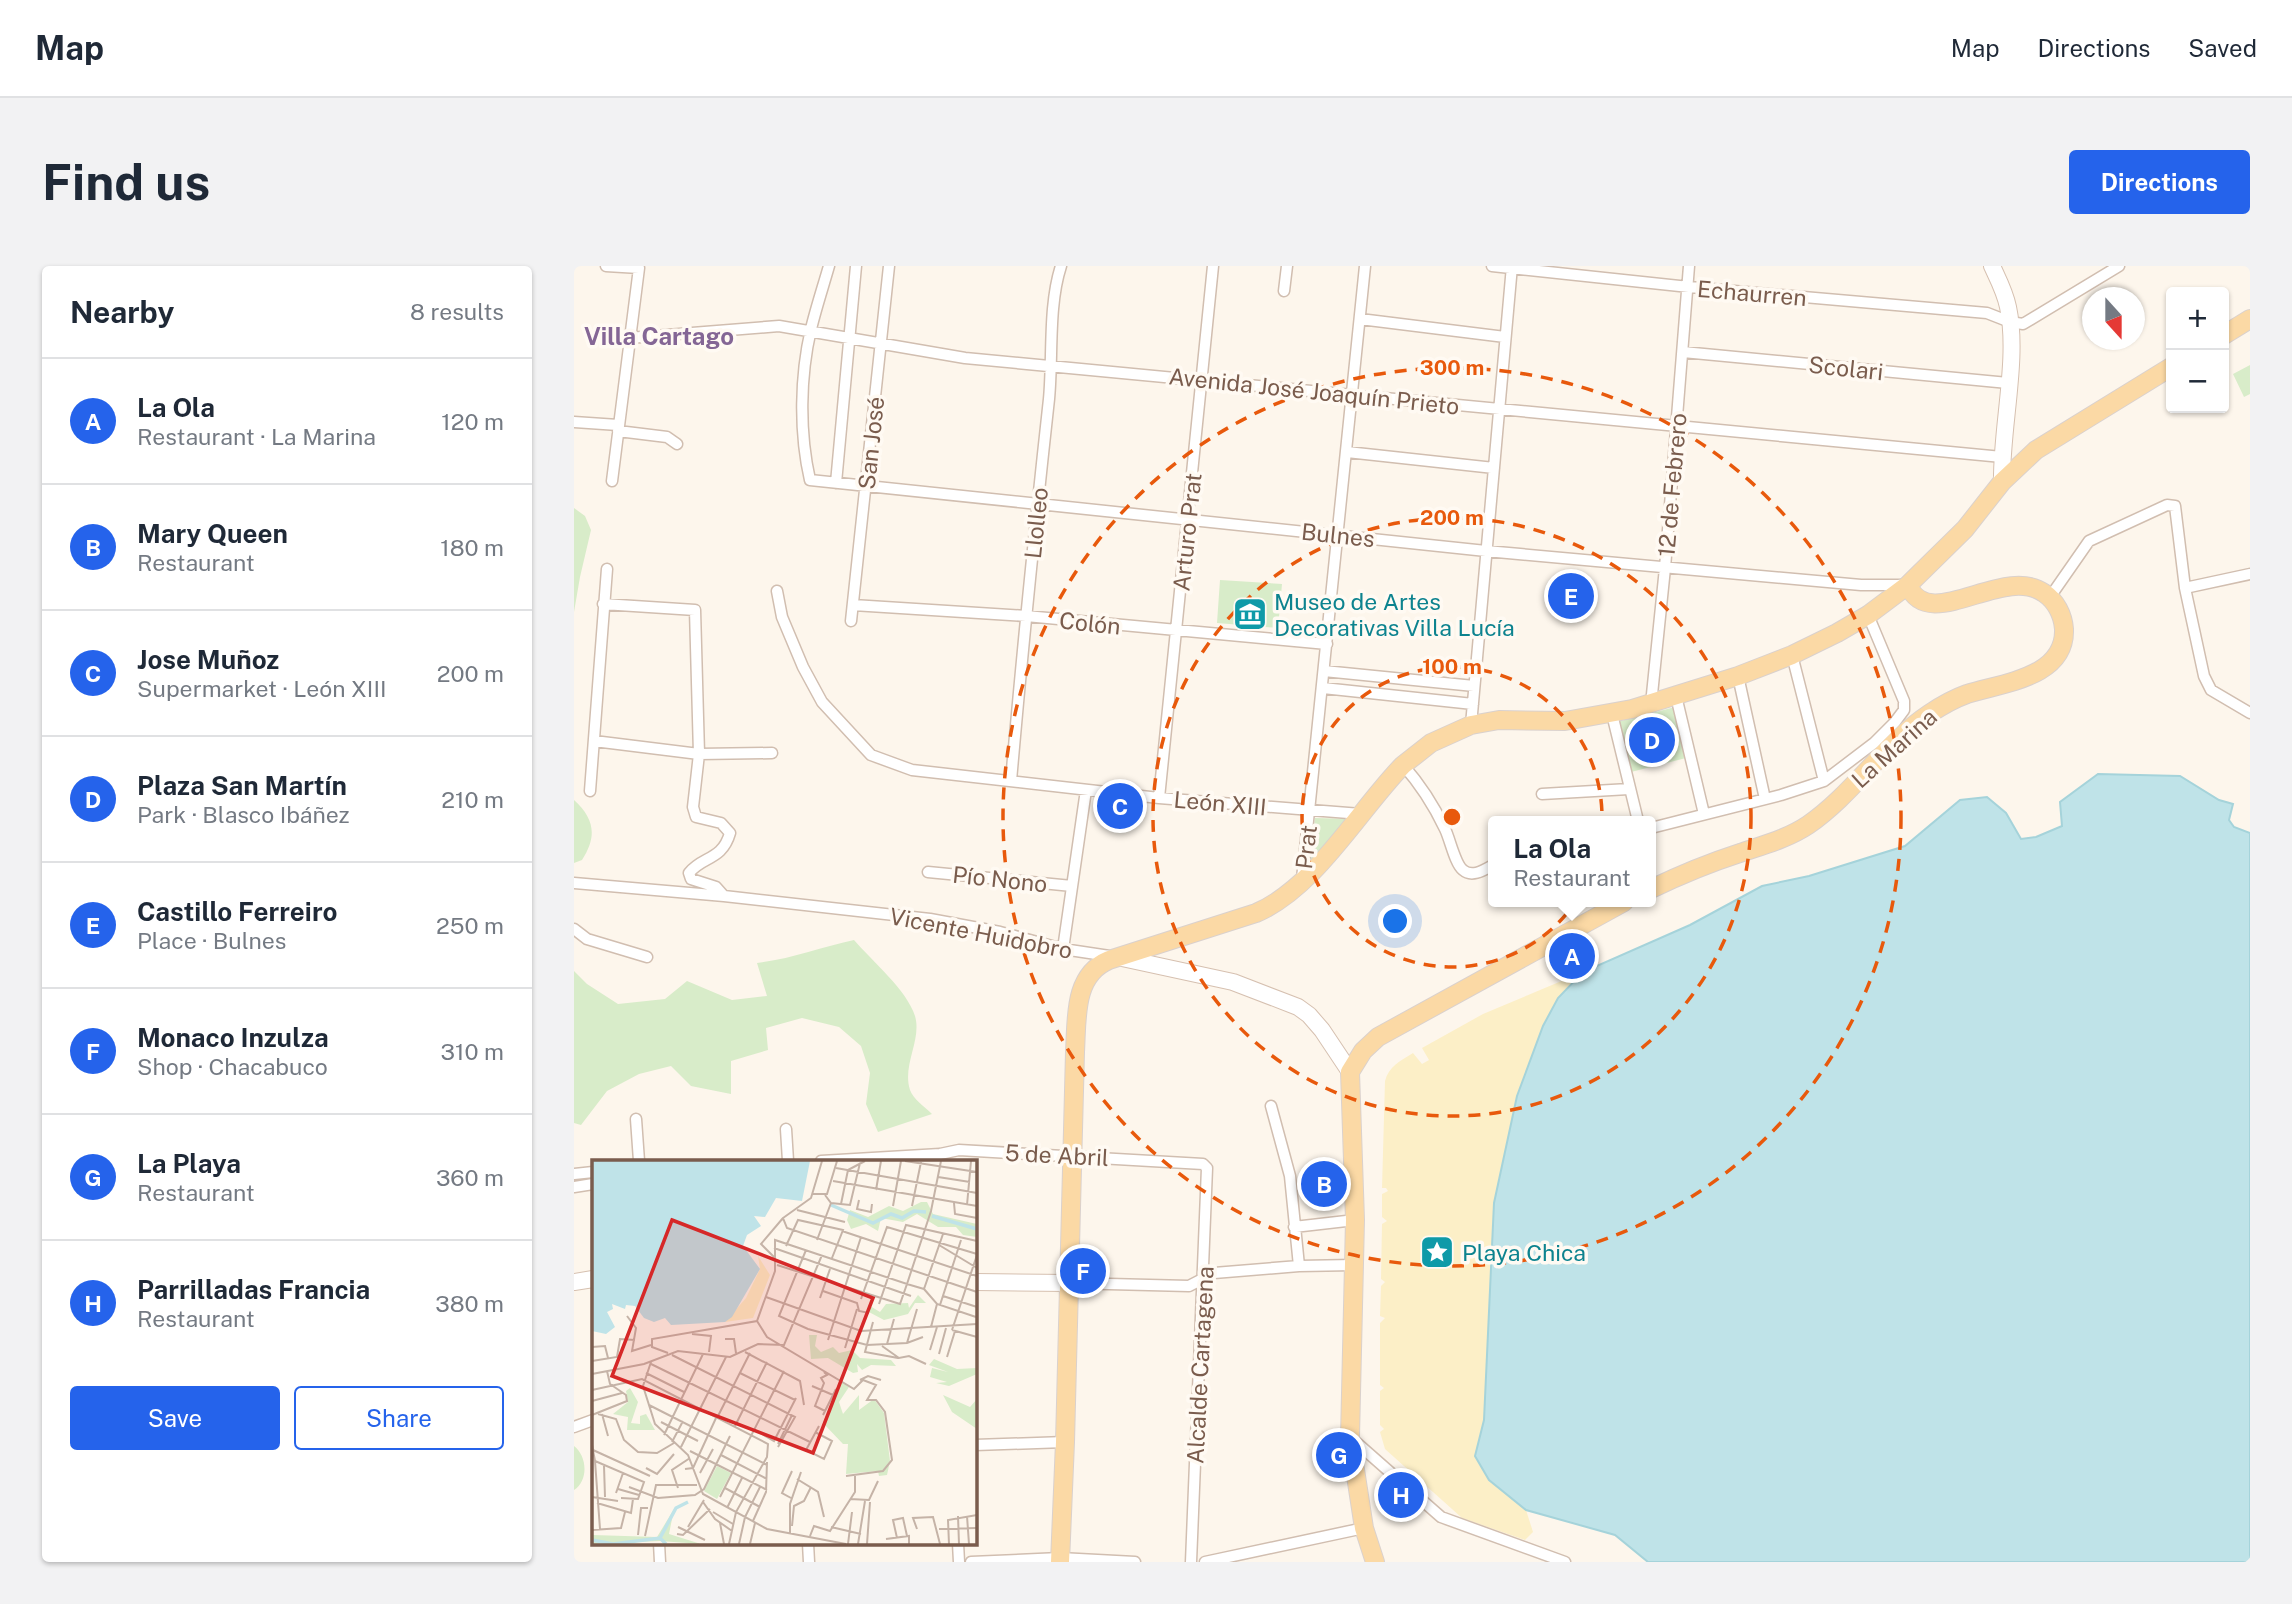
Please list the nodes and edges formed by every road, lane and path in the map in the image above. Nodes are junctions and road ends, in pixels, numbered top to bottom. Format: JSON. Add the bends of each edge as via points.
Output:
{"nodes":[{"id":1,"x":606,"y":266,"type":"edge"},
{"id":2,"x":830,"y":266,"type":"edge"},
{"id":3,"x":856,"y":266,"type":"edge"},
{"id":4,"x":889,"y":266,"type":"edge"},
{"id":5,"x":1047,"y":266,"type":"edge"},
{"id":6,"x":1213,"y":266,"type":"edge"},
{"id":7,"x":1287,"y":266,"type":"edge"},
{"id":8,"x":1365,"y":266,"type":"edge"},
{"id":9,"x":1492,"y":266,"type":"edge"},
{"id":10,"x":1689,"y":266,"type":"edge"},
{"id":11,"x":1992,"y":266,"type":"edge"},
{"id":12,"x":2119,"y":266,"type":"edge"},
{"id":13,"x":1512,"y":267,"type":"edge"},
{"id":14,"x":1060,"y":269,"type":"edge"},
{"id":15,"x":1689,"y":287,"type":"junction"},
{"id":16,"x":1284,"y":291,"type":"dead end"},
{"id":17,"x":2250,"y":318,"type":"edge"},
{"id":18,"x":1360,"y":319,"type":"junction"},
{"id":19,"x":2010,"y":322,"type":"junction"},
{"id":20,"x":811,"y":330,"type":"junction"},
{"id":21,"x":2229,"y":332,"type":"edge"},
{"id":22,"x":848,"y":337,"type":"junction"},
{"id":23,"x":1506,"y":337,"type":"junction"},
{"id":24,"x":629,"y":338,"type":"junction"},
{"id":25,"x":881,"y":344,"type":"junction"},
{"id":26,"x":1683,"y":352,"type":"junction"},
{"id":27,"x":1052,"y":366,"type":"junction"},
{"id":28,"x":2166,"y":369,"type":"edge"},
{"id":29,"x":1202,"y":380,"type":"junction"},
{"id":30,"x":2008,"y":383,"type":"junction"},
{"id":31,"x":1352,"y":395,"type":"junction"},
{"id":32,"x":1499,"y":409,"type":"junction"},
{"id":33,"x":574,"y":422,"type":"edge"},
{"id":34,"x":1677,"y":426,"type":"junction"},
{"id":35,"x":618,"y":428,"type":"junction"},
{"id":36,"x":677,"y":444,"type":"dead end"},
{"id":37,"x":1347,"y":452,"type":"junction"},
{"id":38,"x":2002,"y":457,"type":"junction"},
{"id":39,"x":1494,"y":468,"type":"junction"},
{"id":40,"x":612,"y":481,"type":"dead end"},
{"id":41,"x":2003,"y":482,"type":"junction"},
{"id":42,"x":836,"y":483,"type":"junction"},
{"id":43,"x":866,"y":485,"type":"junction"},
{"id":44,"x":1038,"y":503,"type":"junction"},
{"id":45,"x":1188,"y":519,"type":"junction"},
{"id":46,"x":1338,"y":535,"type":"junction"},
{"id":47,"x":1486,"y":551,"type":"junction"},
{"id":48,"x":1665,"y":568,"type":"junction"},
{"id":49,"x":607,"y":569,"type":"dead end"},
{"id":50,"x":2250,"y":574,"type":"edge"},
{"id":51,"x":1909,"y":585,"type":"junction"},
{"id":52,"x":2185,"y":588,"type":"junction"},
{"id":53,"x":777,"y":592,"type":"dead end"},
{"id":54,"x":2050,"y":597,"type":"junction"},
{"id":55,"x":603,"y":604,"type":"junction"},
{"id":56,"x":853,"y":606,"type":"junction"},
{"id":57,"x":1868,"y":615,"type":"junction"},
{"id":58,"x":1026,"y":616,"type":"junction"},
{"id":59,"x":851,"y":621,"type":"dead end"},
{"id":60,"x":1177,"y":631,"type":"junction"},
{"id":61,"x":1327,"y":644,"type":"junction"},
{"id":62,"x":1792,"y":655,"type":"junction"},
{"id":63,"x":1324,"y":670,"type":"junction"},
{"id":64,"x":1738,"y":676,"type":"junction"},
{"id":65,"x":1474,"y":686,"type":"junction"},
{"id":66,"x":1323,"y":688,"type":"junction"},
{"id":67,"x":1676,"y":696,"type":"junction"},
{"id":68,"x":1473,"y":704,"type":"junction"},
{"id":69,"x":1651,"y":704,"type":"junction"},
{"id":70,"x":2250,"y":713,"type":"edge"},
{"id":71,"x":1612,"y":714,"type":"junction"},
{"id":72,"x":1471,"y":725,"type":"junction"},
{"id":73,"x":594,"y":741,"type":"junction"},
{"id":74,"x":772,"y":753,"type":"dead end"},
{"id":75,"x":699,"y":754,"type":"junction"},
{"id":76,"x":1403,"y":765,"type":"junction"},
{"id":77,"x":1011,"y":781,"type":"junction"},
{"id":78,"x":1824,"y":781,"type":"junction"},
{"id":79,"x":1629,"y":789,"type":"junction"},
{"id":80,"x":1086,"y":790,"type":"junction"},
{"id":81,"x":590,"y":791,"type":"dead end"},
{"id":82,"x":1542,"y":793,"type":"dead end"},
{"id":83,"x":1160,"y":798,"type":"junction"},
{"id":84,"x":1765,"y":799,"type":"junction"},
{"id":85,"x":1311,"y":811,"type":"junction"},
{"id":86,"x":1361,"y":814,"type":"junction"},
{"id":87,"x":1704,"y":814,"type":"junction"},
{"id":88,"x":1637,"y":816,"type":"edge"},
{"id":89,"x":1656,"y":827,"type":"edge"},
{"id":90,"x":1488,"y":868,"type":"edge"},
{"id":91,"x":928,"y":872,"type":"dead end"},
{"id":92,"x":1301,"y":882,"type":"junction"},
{"id":93,"x":574,"y":883,"type":"edge"},
{"id":94,"x":1072,"y":886,"type":"junction"},
{"id":95,"x":1656,"y":887,"type":"edge"},
{"id":96,"x":724,"y":896,"type":"junction"},
{"id":97,"x":1615,"y":907,"type":"edge"},
{"id":98,"x":574,"y":929,"type":"edge"},
{"id":99,"x":1063,"y":949,"type":"junction"},
{"id":100,"x":647,"y":957,"type":"dead end"},
{"id":101,"x":1122,"y":958,"type":"junction"},
{"id":102,"x":1350,"y":1072,"type":"junction"},
{"id":103,"x":1271,"y":1107,"type":"dead end"},
{"id":104,"x":636,"y":1119,"type":"dead end"},
{"id":105,"x":786,"y":1129,"type":"dead end"},
{"id":106,"x":1073,"y":1156,"type":"junction"},
{"id":107,"x":941,"y":1158,"type":"edge"},
{"id":108,"x":639,"y":1160,"type":"edge"},
{"id":109,"x":788,"y":1160,"type":"edge"},
{"id":110,"x":861,"y":1160,"type":"edge"},
{"id":111,"x":1207,"y":1168,"type":"joint"},
{"id":112,"x":592,"y":1172,"type":"edge"},
{"id":113,"x":574,"y":1174,"type":"edge"},
{"id":114,"x":592,"y":1184,"type":"edge"},
{"id":115,"x":574,"y":1187,"type":"edge"},
{"id":116,"x":1355,"y":1220,"type":"junction"},
{"id":117,"x":1294,"y":1227,"type":"junction"},
{"id":118,"x":1354,"y":1265,"type":"junction"},
{"id":119,"x":1299,"y":1266,"type":"junction"},
{"id":120,"x":1204,"y":1278,"type":"junction"},
{"id":121,"x":592,"y":1279,"type":"edge"},
{"id":122,"x":574,"y":1282,"type":"edge"},
{"id":123,"x":976,"y":1282,"type":"edge"},
{"id":124,"x":1069,"y":1283,"type":"junction"},
{"id":125,"x":592,"y":1420,"type":"edge"},
{"id":126,"x":574,"y":1427,"type":"edge"},
{"id":127,"x":1350,"y":1437,"type":"junction"},
{"id":128,"x":1065,"y":1442,"type":"junction"},
{"id":129,"x":976,"y":1445,"type":"edge"},
{"id":130,"x":1364,"y":1528,"type":"junction"},
{"id":131,"x":659,"y":1544,"type":"edge"},
{"id":132,"x":808,"y":1544,"type":"edge"},
{"id":133,"x":958,"y":1544,"type":"edge"},
{"id":134,"x":1060,"y":1560,"type":"edge"},
{"id":135,"x":1561,"y":1560,"type":"edge"},
{"id":136,"x":660,"y":1562,"type":"edge"},
{"id":137,"x":809,"y":1562,"type":"edge"},
{"id":138,"x":959,"y":1562,"type":"edge"},
{"id":139,"x":971,"y":1562,"type":"edge"},
{"id":140,"x":1135,"y":1562,"type":"edge"},
{"id":141,"x":1191,"y":1562,"type":"edge"},
{"id":142,"x":1205,"y":1562,"type":"edge"},
{"id":143,"x":1375,"y":1562,"type":"edge"}],
"edges":[{"from":1,"to":24,"type":"street","via":[[639,268]]},
{"from":2,"to":20,"type":"street"},
{"from":3,"to":22,"type":"street"},
{"from":4,"to":25,"type":"street","name":"San José"},
{"from":5,"to":14,"type":"street"},
{"from":6,"to":29,"type":"street","name":"Arturo Prat"},
{"from":7,"to":16,"type":"street"},
{"from":8,"to":18,"type":"street","name":"Prat"},
{"from":9,"to":13,"type":"street","name":"Echaurren"},
{"from":10,"to":15,"type":"street","name":"12 de Febrero"},
{"from":11,"to":19,"type":"street"},
{"from":12,"to":19,"type":"street","via":[[2034,319],[2024,324]]},
{"from":13,"to":15,"type":"street","name":"Echaurren"},
{"from":13,"to":23,"type":"street"},
{"from":14,"to":27,"type":"street","name":"Llolleo"},
{"from":15,"to":19,"type":"street","name":"Echaurren","via":[[1987,313]]},
{"from":15,"to":26,"type":"street","name":"12 de Febrero"},
{"from":17,"to":21,"type":"main road"},
{"from":18,"to":23,"type":"street"},
{"from":18,"to":31,"type":"street","name":"Prat"},
{"from":19,"to":30,"type":"street"},
{"from":20,"to":22,"type":"street","name":"Avenida José Joaquín Prieto"},
{"from":20,"to":24,"type":"street","name":"Avenida José Joaquín Prieto","via":[[779,326]]},
{"from":20,"to":42,"type":"street","name":"Bulnes","via":[[804,373],[803,451],[810,480]]},
{"from":22,"to":25,"type":"street","name":"Avenida José Joaquín Prieto"},
{"from":22,"to":42,"type":"street"},
{"from":23,"to":32,"type":"street"},
{"from":24,"to":35,"type":"street"},
{"from":25,"to":27,"type":"street","name":"Avenida José Joaquín Prieto"},
{"from":25,"to":43,"type":"street","name":"San José"},
{"from":26,"to":30,"type":"street","name":"Scolari"},
{"from":26,"to":34,"type":"street","name":"12 de Febrero"},
{"from":27,"to":29,"type":"street","name":"Avenida José Joaquín Prieto"},
{"from":27,"to":44,"type":"street","name":"Llolleo"},
{"from":28,"to":41,"type":"main road","via":[[2048,441]]},
{"from":29,"to":31,"type":"street","name":"Avenida José Joaquín Prieto"},
{"from":29,"to":45,"type":"street","name":"Arturo Prat"},
{"from":30,"to":38,"type":"street"},
{"from":31,"to":32,"type":"street","name":"Avenida José Joaquín Prieto"},
{"from":31,"to":37,"type":"street","name":"Prat"},
{"from":32,"to":34,"type":"street","name":"Avenida José Joaquín Prieto"},
{"from":32,"to":39,"type":"street"},
{"from":33,"to":35,"type":"street"},
{"from":34,"to":38,"type":"street","name":"Avenida José Joaquín Prieto"},
{"from":34,"to":48,"type":"street","name":"12 de Febrero"},
{"from":35,"to":36,"type":"street"},
{"from":35,"to":40,"type":"street"},
{"from":37,"to":39,"type":"street"},
{"from":37,"to":46,"type":"street","name":"Prat"},
{"from":38,"to":41,"type":"street"},
{"from":39,"to":47,"type":"street"},
{"from":41,"to":51,"type":"main road"},
{"from":42,"to":43,"type":"street","name":"Bulnes"},
{"from":43,"to":44,"type":"street","name":"Bulnes"},
{"from":43,"to":56,"type":"street","name":"San José"},
{"from":44,"to":45,"type":"street","name":"Bulnes"},
{"from":44,"to":58,"type":"street","name":"Llolleo"},
{"from":45,"to":46,"type":"street","name":"Bulnes"},
{"from":45,"to":60,"type":"street","name":"Arturo Prat"},
{"from":46,"to":47,"type":"street","name":"Bulnes"},
{"from":46,"to":61,"type":"street","name":"Prat"},
{"from":47,"to":48,"type":"street","name":"Bulnes"},
{"from":47,"to":65,"type":"street"},
{"from":48,"to":51,"type":"street","name":"Bulnes"},
{"from":48,"to":69,"type":"street","name":"12 de Febrero"},
{"from":49,"to":55,"type":"street"},
{"from":50,"to":52,"type":"street"},
{"from":51,"to":54,"type":"main road","via":[[1918,599],[1934,604],[2017,584]]},
{"from":51,"to":57,"type":"main road"},
{"from":52,"to":54,"type":"street","via":[[2177,508],[2169,504],[2089,541]]},
{"from":52,"to":70,"type":"street","via":[[2207,684]]},
{"from":53,"to":77,"type":"street","name":"León XIII","via":[[787,629],[822,702],[871,755],[912,770]]},
{"from":54,"to":95,"type":"main road","name":"La Marina","via":[[2060,611],[2064,634],[2046,668],[1943,704],[1796,832]]},
{"from":55,"to":73,"type":"street"},
{"from":55,"to":75,"type":"street","via":[[695,610]]},
{"from":56,"to":58,"type":"street","name":"Colón"},
{"from":56,"to":59,"type":"street","name":"San José"},
{"from":57,"to":62,"type":"main road"},
{"from":57,"to":78,"type":"street","via":[[1904,710],[1874,743]]},
{"from":58,"to":60,"type":"street","name":"Colón"},
{"from":58,"to":77,"type":"street","name":"Llolleo"},
{"from":60,"to":61,"type":"street","name":"Colón"},
{"from":60,"to":83,"type":"street","name":"Arturo Prat"},
{"from":61,"to":63,"type":"street","name":"Prat"},
{"from":62,"to":64,"type":"main road"},
{"from":62,"to":78,"type":"street"},
{"from":63,"to":65,"type":"street"},
{"from":63,"to":66,"type":"street","name":"Prat"},
{"from":64,"to":67,"type":"main road"},
{"from":64,"to":84,"type":"street"},
{"from":65,"to":68,"type":"street"},
{"from":66,"to":68,"type":"street"},
{"from":66,"to":85,"type":"street","name":"Prat"},
{"from":67,"to":69,"type":"main road"},
{"from":67,"to":87,"type":"street"},
{"from":68,"to":72,"type":"street"},
{"from":69,"to":71,"type":"main road"},
{"from":71,"to":72,"type":"main road"},
{"from":71,"to":79,"type":"street"},
{"from":72,"to":76,"type":"main road","via":[[1431,743]]},
{"from":73,"to":75,"type":"street"},
{"from":73,"to":81,"type":"street"},
{"from":74,"to":75,"type":"street"},
{"from":75,"to":96,"type":"street","via":[[696,817],[721,823],[730,833],[720,851],[689,873]]},
{"from":76,"to":86,"type":"main road"},
{"from":76,"to":90,"type":"street","via":[[1432,804],[1460,867],[1473,874]]},
{"from":77,"to":80,"type":"street","name":"León XIII"},
{"from":78,"to":84,"type":"street"},
{"from":79,"to":82,"type":"street"},
{"from":79,"to":88,"type":"street"},
{"from":80,"to":83,"type":"street","name":"León XIII"},
{"from":80,"to":94,"type":"street"},
{"from":83,"to":85,"type":"street","name":"León XIII"},
{"from":84,"to":87,"type":"street"},
{"from":85,"to":86,"type":"street","name":"León XIII"},
{"from":85,"to":92,"type":"street","name":"Prat"},
{"from":86,"to":92,"type":"main road"},
{"from":87,"to":89,"type":"street"},
{"from":91,"to":94,"type":"street","name":"Pío Nono"},
{"from":92,"to":101,"type":"main road","via":[[1266,909]]},
{"from":93,"to":96,"type":"street","name":"Vicente Huidobro"},
{"from":94,"to":99,"type":"street"},
{"from":96,"to":99,"type":"street","name":"Vicente Huidobro","via":[[930,919]]},
{"from":97,"to":102,"type":"main road","via":[[1378,1037]]},
{"from":98,"to":100,"type":"street","via":[[587,939]]},
{"from":99,"to":101,"type":"street","name":"Vicente Huidobro"},
{"from":101,"to":102,"type":"street","name":"Vicente Huidobro","via":[[1233,982],[1298,1007],[1322,1030]]},
{"from":101,"to":106,"type":"main road","via":[[1091,972],[1079,1000]]},
{"from":102,"to":116,"type":"main road"},
{"from":103,"to":117,"type":"street","via":[[1290,1176]]},
{"from":104,"to":108,"type":"street"},
{"from":105,"to":109,"type":"street"},
{"from":106,"to":107,"type":"street","name":"5 de Abril","via":[[959,1150]]},
{"from":106,"to":111,"type":"street","name":"5 de Abril","via":[[1203,1164]]},
{"from":106,"to":124,"type":"main road"},
{"from":107,"to":110,"type":"street","name":"5 de Abril"},
{"from":111,"to":120,"type":"street","name":"Alcalde Cartagena"},
{"from":112,"to":113,"type":"street"},
{"from":114,"to":115,"type":"street"},
{"from":116,"to":117,"type":"street"},
{"from":116,"to":118,"type":"main road"},
{"from":117,"to":119,"type":"street"},
{"from":118,"to":119,"type":"street"},
{"from":118,"to":127,"type":"main road"},
{"from":119,"to":120,"type":"street","via":[[1214,1273]]},
{"from":120,"to":124,"type":"street","via":[[1189,1286]]},
{"from":120,"to":141,"type":"street","name":"Alcalde Cartagena"},
{"from":121,"to":122,"type":"street"},
{"from":123,"to":124,"type":"street"},
{"from":124,"to":128,"type":"main road"},
{"from":125,"to":126,"type":"street"},
{"from":127,"to":130,"type":"main road"},
{"from":127,"to":135,"type":"street","via":[[1441,1517]]},
{"from":128,"to":129,"type":"street"},
{"from":128,"to":134,"type":"main road"},
{"from":130,"to":142,"type":"street"},
{"from":130,"to":143,"type":"main road"},
{"from":131,"to":136,"type":"street"},
{"from":132,"to":137,"type":"street"},
{"from":133,"to":138,"type":"street"},
{"from":134,"to":139,"type":"street"},
{"from":134,"to":140,"type":"street"}]}
